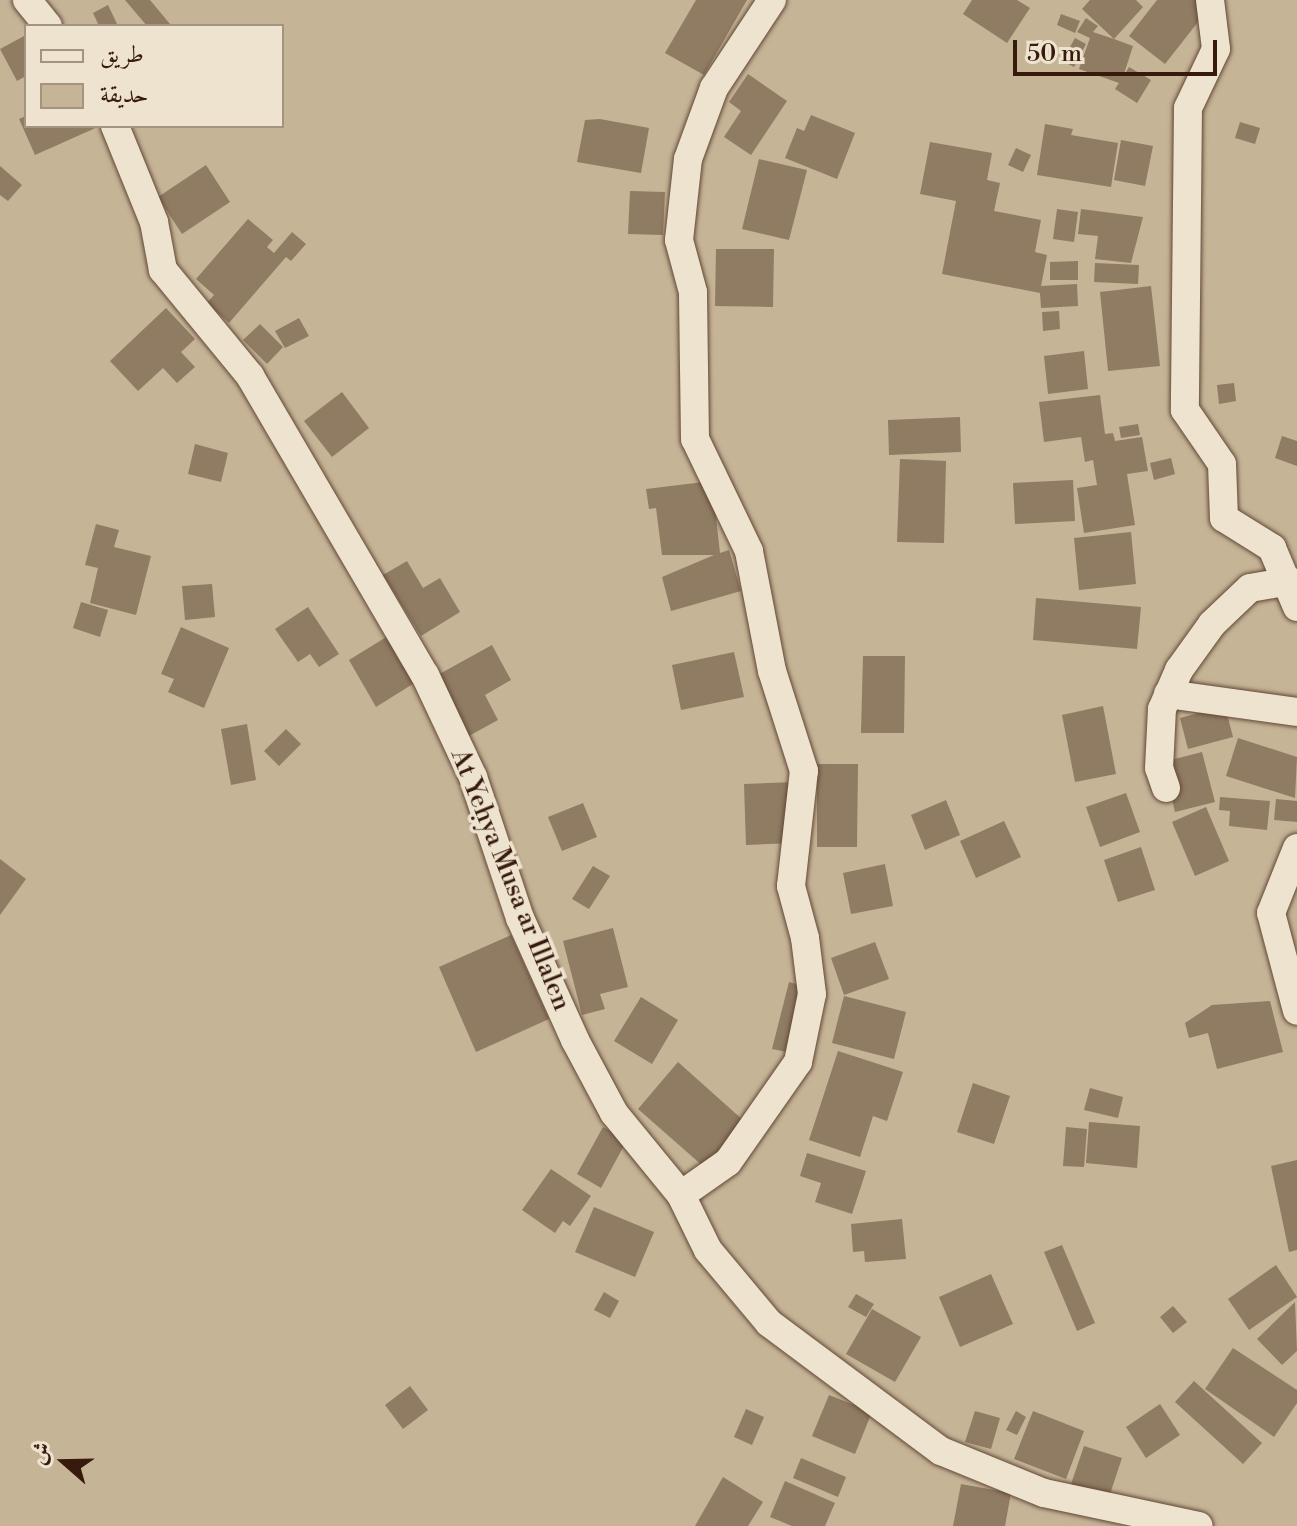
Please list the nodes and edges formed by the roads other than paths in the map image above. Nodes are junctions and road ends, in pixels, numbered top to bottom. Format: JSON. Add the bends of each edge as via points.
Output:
{"nodes":[{"id":1,"x":27,"y":0,"type":"edge"},
{"id":2,"x":772,"y":0,"type":"edge"},
{"id":3,"x":1210,"y":0,"type":"edge"},
{"id":4,"x":46,"y":24,"type":"edge"},
{"id":5,"x":116,"y":128,"type":"edge"},
{"id":6,"x":1293,"y":594,"type":"edge"},
{"id":7,"x":1168,"y":694,"type":"junction"},
{"id":8,"x":1297,"y":712,"type":"edge"},
{"id":9,"x":1166,"y":788,"type":"dead end"},
{"id":10,"x":1297,"y":848,"type":"edge"},
{"id":11,"x":1297,"y":1011,"type":"edge"},
{"id":12,"x":681,"y":1195,"type":"junction"},
{"id":13,"x":1199,"y":1526,"type":"edge"}],
"edges":[{"from":1,"to":4,"type":"street"},
{"from":2,"to":12,"type":"street","via":[[714,88],[688,159],[679,240],[693,292],[695,439],[749,551],[772,671],[804,771],[791,886],[812,994],[798,1062],[728,1162]]},
{"from":3,"to":6,"type":"street","via":[[1216,49],[1188,108],[1185,410],[1222,464],[1224,518],[1272,548]]},
{"from":5,"to":12,"type":"street","name":"At Yeḥya Musa ar Illalen","via":[[154,222],[163,270],[250,376],[425,675],[473,777],[520,918],[575,1040],[614,1113]]},
{"from":6,"to":7,"type":"street","via":[[1250,588],[1212,624]]},
{"from":7,"to":8,"type":"street"},
{"from":7,"to":9,"type":"street","via":[[1162,709],[1159,768]]},
{"from":10,"to":11,"type":"street","via":[[1271,913]]},
{"from":12,"to":13,"type":"street","name":"At Yeḥya Musa ar Illalen","via":[[708,1250],[769,1323],[941,1451],[1044,1493]]}]}
